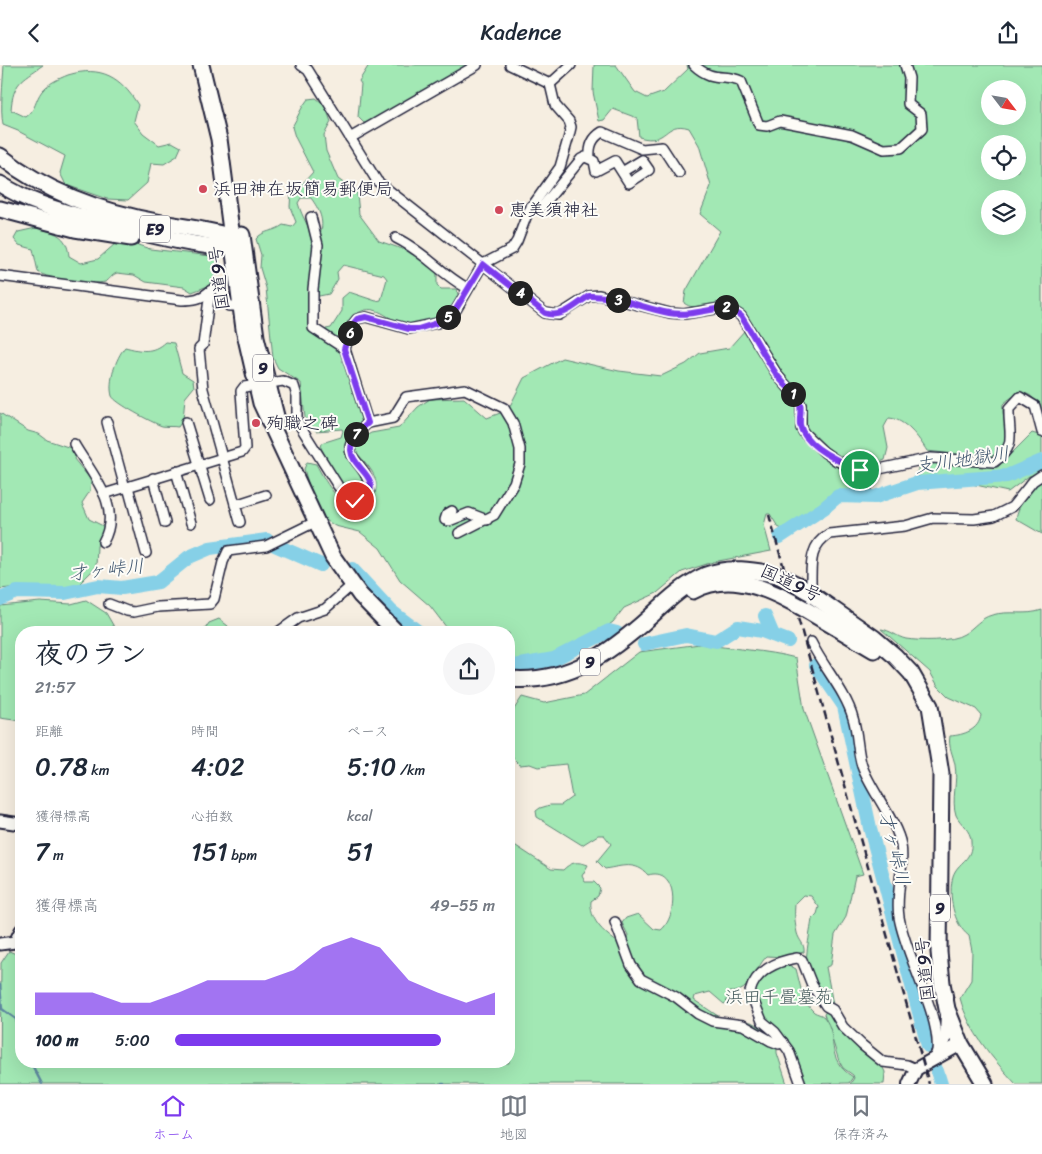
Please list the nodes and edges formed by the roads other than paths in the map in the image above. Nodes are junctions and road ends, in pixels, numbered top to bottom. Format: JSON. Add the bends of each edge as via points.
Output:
{"nodes":[{"id":1,"x":202,"y":65,"type":"edge"},
{"id":2,"x":301,"y":65,"type":"edge"},
{"id":3,"x":477,"y":65,"type":"edge"},
{"id":4,"x":510,"y":65,"type":"edge"},
{"id":5,"x":570,"y":65,"type":"edge"},
{"id":6,"x":694,"y":65,"type":"edge"},
{"id":7,"x":905,"y":65,"type":"edge"},
{"id":8,"x":550,"y":84,"type":"junction"},
{"id":9,"x":350,"y":138,"type":"junction"},
{"id":10,"x":0,"y":156,"type":"edge"},
{"id":11,"x":590,"y":158,"type":"junction"},
{"id":12,"x":622,"y":172,"type":"dead end"},
{"id":13,"x":679,"y":173,"type":"dead end"},
{"id":14,"x":0,"y":184,"type":"edge"},
{"id":15,"x":228,"y":200,"type":"junction"},
{"id":16,"x":531,"y":206,"type":"junction"},
{"id":17,"x":0,"y":209,"type":"edge"},
{"id":18,"x":77,"y":215,"type":"junction"},
{"id":19,"x":311,"y":217,"type":"dead end"},
{"id":20,"x":182,"y":226,"type":"junction"},
{"id":21,"x":396,"y":238,"type":"dead end"},
{"id":22,"x":238,"y":243,"type":"junction"},
{"id":23,"x":208,"y":245,"type":"junction"},
{"id":24,"x":483,"y":264,"type":"junction"},
{"id":25,"x":236,"y":270,"type":"junction"},
{"id":26,"x":0,"y":276,"type":"edge"},
{"id":27,"x":467,"y":288,"type":"junction"},
{"id":28,"x":210,"y":291,"type":"junction"},
{"id":29,"x":241,"y":306,"type":"junction"},
{"id":30,"x":344,"y":349,"type":"junction"},
{"id":31,"x":261,"y":383,"type":"junction"},
{"id":32,"x":106,"y":422,"type":"dead end"},
{"id":33,"x":186,"y":422,"type":"dead end"},
{"id":34,"x":368,"y":423,"type":"junction"},
{"id":35,"x":1042,"y":432,"type":"edge"},
{"id":36,"x":74,"y":445,"type":"dead end"},
{"id":37,"x":222,"y":458,"type":"junction"},
{"id":38,"x":199,"y":465,"type":"junction"},
{"id":39,"x":176,"y":471,"type":"junction"},
{"id":40,"x":1042,"y":475,"type":"edge"},
{"id":41,"x":153,"y":478,"type":"junction"},
{"id":42,"x":126,"y":487,"type":"junction"},
{"id":43,"x":104,"y":494,"type":"junction"},
{"id":44,"x":266,"y":495,"type":"dead end"},
{"id":45,"x":210,"y":500,"type":"dead end"},
{"id":46,"x":235,"y":505,"type":"junction"},
{"id":47,"x":452,"y":511,"type":"dead end"},
{"id":48,"x":486,"y":520,"type":"junction"},
{"id":49,"x":240,"y":522,"type":"dead end"},
{"id":50,"x":315,"y":522,"type":"junction"},
{"id":51,"x":165,"y":523,"type":"dead end"},
{"id":52,"x":190,"y":523,"type":"dead end"},
{"id":53,"x":459,"y":533,"type":"dead end"},
{"id":54,"x":103,"y":542,"type":"dead end"},
{"id":55,"x":146,"y":553,"type":"dead end"},
{"id":56,"x":352,"y":585,"type":"junction"},
{"id":57,"x":805,"y":588,"type":"junction"},
{"id":58,"x":109,"y":604,"type":"dead end"},
{"id":59,"x":807,"y":610,"type":"junction"},
{"id":60,"x":656,"y":611,"type":"junction"},
{"id":61,"x":287,"y":626,"type":"edge"},
{"id":62,"x":390,"y":626,"type":"edge"},
{"id":63,"x":811,"y":642,"type":"dead end"},
{"id":64,"x":515,"y":679,"type":"edge"},
{"id":65,"x":932,"y":723,"type":"junction"},
{"id":66,"x":0,"y":821,"type":"edge"},
{"id":67,"x":15,"y":822,"type":"edge"},
{"id":68,"x":615,"y":922,"type":"dead end"},
{"id":69,"x":15,"y":942,"type":"edge"},
{"id":70,"x":0,"y":944,"type":"edge"},
{"id":71,"x":929,"y":1003,"type":"junction"},
{"id":72,"x":947,"y":1004,"type":"junction"},
{"id":73,"x":782,"y":1042,"type":"junction"},
{"id":74,"x":961,"y":1043,"type":"junction"},
{"id":75,"x":936,"y":1057,"type":"junction"},
{"id":76,"x":916,"y":1069,"type":"junction"},
{"id":77,"x":801,"y":1084,"type":"edge"},
{"id":78,"x":909,"y":1084,"type":"edge"},
{"id":79,"x":985,"y":1084,"type":"edge"}],
"edges":[{"from":1,"to":15,"type":"highway","name":"国道9号","number":"9","via":[[219,139]]},
{"from":1,"to":22,"type":"highway","name":"国道9号","number":"9","via":[[227,135],[239,211]]},
{"from":2,"to":9,"type":"street","via":[[308,70]]},
{"from":3,"to":9,"type":"street"},
{"from":4,"to":8,"type":"street"},
{"from":5,"to":8,"type":"street"},
{"from":6,"to":7,"type":"street","via":[[710,75],[741,81],[759,125],[780,121],[852,135],[884,149],[901,148],[922,129],[921,115],[908,104],[909,78]]},
{"from":8,"to":16,"type":"street","via":[[555,105],[569,121],[570,127],[560,167]]},
{"from":9,"to":24,"type":"street","via":[[377,181]]},
{"from":10,"to":20,"type":"highway","via":[[36,180],[81,201],[122,214]]},
{"from":11,"to":12,"type":"street","via":[[596,165],[596,171],[614,161]]},
{"from":11,"to":13,"type":"street","via":[[591,143],[602,132],[642,149],[662,147]]},
{"from":11,"to":16,"type":"street","via":[[581,159],[541,208]]},
{"from":14,"to":18,"type":"highway","number":"E9","via":[[42,204]]},
{"from":15,"to":20,"type":"highway","via":[[227,213],[220,225],[208,229]]},
{"from":15,"to":22,"type":"highway","name":"国道9号","number":"9"},
{"from":16,"to":24,"type":"street","via":[[512,249]]},
{"from":17,"to":23,"type":"highway","via":[[98,233]]},
{"from":18,"to":22,"type":"highway","number":"E9"},
{"from":18,"to":23,"type":"highway","number":"E9"},
{"from":19,"to":30,"type":"street","via":[[318,245],[313,328]]},
{"from":20,"to":22,"type":"highway"},
{"from":21,"to":27,"type":"street","via":[[415,247],[454,282]]},
{"from":22,"to":23,"type":"highway"},
{"from":22,"to":25,"type":"highway","name":"国道9号","number":"9"},
{"from":22,"to":31,"type":"highway","name":"国道9号","number":"9","via":[[255,330]]},
{"from":23,"to":25,"type":"highway","via":[[228,254]]},
{"from":24,"to":27,"type":"street"},
{"from":24,"to":35,"type":"street","via":[[545,313],[553,315],[564,313],[589,296],[670,313],[727,307],[733,310],[741,316],[778,377],[798,399],[804,433],[837,461],[860,470],[870,471],[931,458],[994,462],[1010,446],[1009,409],[1020,397],[1035,406]]},
{"from":25,"to":29,"type":"highway","name":"国道9号","number":"9"},
{"from":26,"to":28,"type":"street","via":[[182,300],[198,298]]},
{"from":27,"to":30,"type":"street","via":[[450,315],[426,327],[409,329],[366,317],[357,319]]},
{"from":28,"to":29,"type":"street","via":[[216,287],[229,306]]},
{"from":28,"to":37,"type":"street","via":[[203,345],[199,349],[204,389]]},
{"from":29,"to":31,"type":"highway","name":"国道9号","number":"9"},
{"from":30,"to":34,"type":"street"},
{"from":31,"to":34,"type":"street","via":[[288,382],[294,386],[297,421],[343,493],[355,501],[366,498],[370,489],[365,472],[349,448],[356,434]]},
{"from":31,"to":37,"type":"street","via":[[244,387],[241,391],[245,448]]},
{"from":31,"to":50,"type":"highway","name":"国道9号","number":"9","via":[[269,423]]},
{"from":32,"to":42,"type":"street"},
{"from":33,"to":38,"type":"street"},
{"from":34,"to":48,"type":"street","via":[[393,418],[406,397],[431,392],[465,389],[504,408],[516,432],[520,468],[498,511]]},
{"from":36,"to":43,"type":"street"},
{"from":37,"to":38,"type":"street"},
{"from":37,"to":46,"type":"street"},
{"from":38,"to":39,"type":"street"},
{"from":38,"to":45,"type":"street"},
{"from":39,"to":41,"type":"street"},
{"from":39,"to":52,"type":"street"},
{"from":40,"to":57,"type":"street","via":[[1012,507],[994,516],[932,518],[905,526],[829,534],[819,541],[812,554]]},
{"from":41,"to":42,"type":"street"},
{"from":41,"to":51,"type":"street"},
{"from":42,"to":43,"type":"street"},
{"from":42,"to":55,"type":"street"},
{"from":43,"to":54,"type":"street","via":[[111,520]]},
{"from":44,"to":46,"type":"street"},
{"from":46,"to":49,"type":"street"},
{"from":47,"to":48,"type":"street","via":[[445,520],[469,513]]},
{"from":48,"to":53,"type":"street"},
{"from":50,"to":56,"type":"highway","name":"国道9号","number":"9"},
{"from":50,"to":58,"type":"street","via":[[266,546],[228,551],[210,604],[134,612]]},
{"from":56,"to":61,"type":"street","via":[[326,609],[298,618]]},
{"from":56,"to":62,"type":"highway","name":"国道9号","number":"9"},
{"from":57,"to":59,"type":"street"},
{"from":57,"to":60,"type":"highway","name":"国道9号","number":"9","bridge":true,"via":[[777,575],[744,569],[707,575],[681,589]]},
{"from":57,"to":65,"type":"highway","name":"国道9号","number":"9","via":[[874,638],[900,662],[924,694],[930,706]]},
{"from":59,"to":60,"type":"highway","name":"国道9号","number":"9","bridge":true,"via":[[749,583],[718,583],[699,588]]},
{"from":59,"to":65,"type":"highway","name":"国道9号","number":"9","via":[[867,645],[892,665],[911,687]]},
{"from":60,"to":64,"type":"highway","name":"国道9号","number":"9","via":[[614,648],[580,667],[549,677]]},
{"from":63,"to":71,"type":"street","via":[[849,707],[862,766],[901,842],[903,857],[898,915]]},
{"from":65,"to":72,"type":"highway","name":"国道9号","number":"9","via":[[942,774],[939,952]]},
{"from":66,"to":67,"type":"street"},
{"from":68,"to":73,"type":"street","via":[[631,965],[641,979],[712,1021],[743,1025],[771,1041]]},
{"from":69,"to":70,"type":"street"},
{"from":71,"to":72,"type":"street"},
{"from":71,"to":75,"type":"street","via":[[938,1042]]},
{"from":72,"to":74,"type":"highway","name":"国道9号","number":"9"},
{"from":72,"to":75,"type":"main road","via":[[946,1037]]},
{"from":73,"to":76,"type":"street","via":[[762,1021],[750,992],[763,971],[797,958],[802,961],[826,1006],[862,1045],[884,1061]]},
{"from":73,"to":77,"type":"street","via":[[789,1051]]},
{"from":74,"to":75,"type":"main road"},
{"from":74,"to":79,"type":"highway","name":"国道9号","number":"9"},
{"from":75,"to":76,"type":"main road"},
{"from":76,"to":78,"type":"main road"}]}
